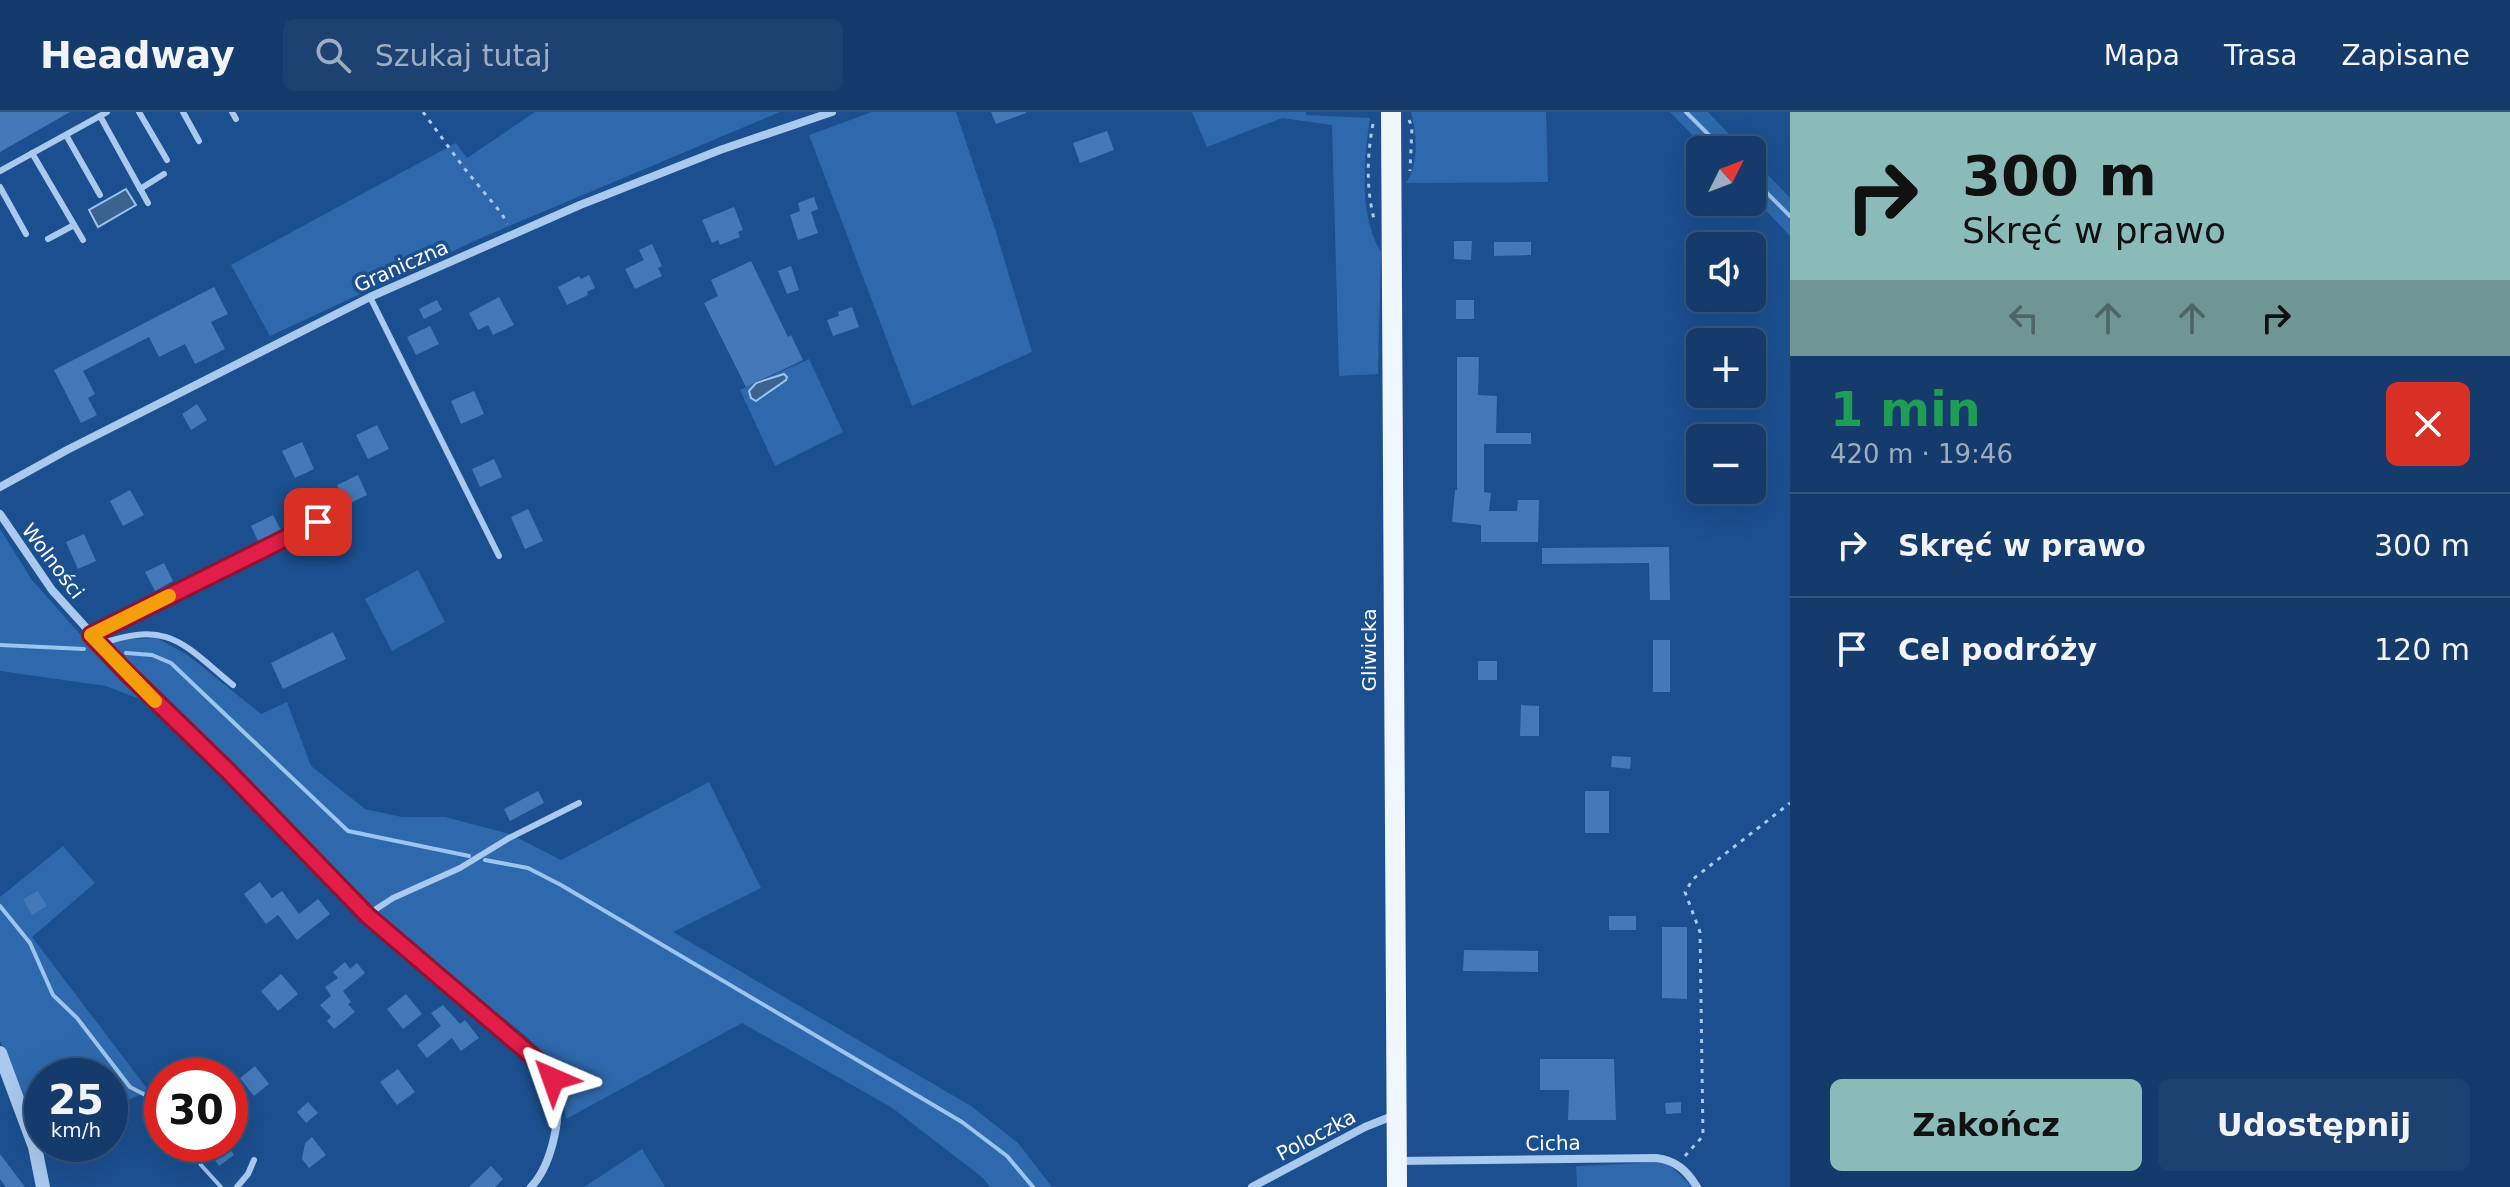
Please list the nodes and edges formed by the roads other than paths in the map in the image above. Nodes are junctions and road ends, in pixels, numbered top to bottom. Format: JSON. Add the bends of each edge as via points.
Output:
{"nodes":[{"id":1,"x":139,"y":112,"type":"edge"},
{"id":2,"x":183,"y":112,"type":"edge"},
{"id":3,"x":832,"y":112,"type":"edge"},
{"id":4,"x":103,"y":114,"type":"edge"},
{"id":5,"x":1383,"y":115,"type":"edge"},
{"id":6,"x":66,"y":135,"type":"junction"},
{"id":7,"x":199,"y":141,"type":"dead end"},
{"id":8,"x":32,"y":153,"type":"junction"},
{"id":9,"x":167,"y":160,"type":"dead end"},
{"id":10,"x":0,"y":171,"type":"edge"},
{"id":11,"x":164,"y":174,"type":"dead end"},
{"id":12,"x":0,"y":187,"type":"edge"},
{"id":13,"x":140,"y":189,"type":"junction"},
{"id":14,"x":100,"y":195,"type":"dead end"},
{"id":15,"x":148,"y":203,"type":"dead end"},
{"id":16,"x":74,"y":225,"type":"junction"},
{"id":17,"x":26,"y":234,"type":"dead end"},
{"id":18,"x":48,"y":239,"type":"dead end"},
{"id":19,"x":83,"y":240,"type":"dead end"},
{"id":20,"x":370,"y":297,"type":"junction"},
{"id":21,"x":0,"y":487,"type":"edge"},
{"id":22,"x":0,"y":514,"type":"edge"},
{"id":23,"x":318,"y":522,"type":"dead end"},
{"id":24,"x":499,"y":556,"type":"dead end"},
{"id":25,"x":91,"y":635,"type":"junction"},
{"id":26,"x":100,"y":644,"type":"junction"},
{"id":27,"x":233,"y":685,"type":"dead end"},
{"id":28,"x":579,"y":803,"type":"dead end"},
{"id":29,"x":367,"y":915,"type":"junction"},
{"id":30,"x":0,"y":1053,"type":"edge"},
{"id":31,"x":1396,"y":1115,"type":"junction"},
{"id":32,"x":254,"y":1160,"type":"dead end"},
{"id":33,"x":1397,"y":1161,"type":"junction"},
{"id":34,"x":43,"y":1187,"type":"edge"},
{"id":35,"x":237,"y":1187,"type":"edge"},
{"id":36,"x":531,"y":1187,"type":"edge"},
{"id":37,"x":1252,"y":1187,"type":"edge"},
{"id":38,"x":1397,"y":1187,"type":"edge"},
{"id":39,"x":1697,"y":1187,"type":"edge"}],
"edges":[{"from":1,"to":9,"type":"lane"},
{"from":2,"to":7,"type":"lane"},
{"from":3,"to":20,"type":"street","name":"Graniczna","via":[[580,205]]},
{"from":4,"to":6,"type":"lane"},
{"from":4,"to":13,"type":"lane"},
{"from":5,"to":31,"type":"main road","name":"Gliwicka"},
{"from":6,"to":8,"type":"lane"},
{"from":6,"to":14,"type":"lane"},
{"from":8,"to":10,"type":"lane"},
{"from":8,"to":16,"type":"lane"},
{"from":11,"to":13,"type":"lane"},
{"from":12,"to":17,"type":"lane"},
{"from":13,"to":15,"type":"lane"},
{"from":16,"to":18,"type":"lane"},
{"from":16,"to":19,"type":"lane"},
{"from":20,"to":21,"type":"street","name":"Graniczna"},
{"from":20,"to":24,"type":"lane"},
{"from":22,"to":25,"type":"street","name":"Wolności","via":[[37,571]]},
{"from":23,"to":25,"type":"lane"},
{"from":25,"to":26,"type":"street","name":"Wolności"},
{"from":26,"to":27,"type":"lane","via":[[159,633],[186,646]]},
{"from":26,"to":29,"type":"street","name":"Wolności"},
{"from":28,"to":29,"type":"lane"},
{"from":29,"to":36,"type":"street","name":"Wolności","via":[[553,1079],[556,1128]]},
{"from":30,"to":34,"type":"street","via":[[35,1147]]},
{"from":31,"to":33,"type":"main road","name":"Gliwicka"},
{"from":31,"to":37,"type":"street","name":"Poloczka"},
{"from":32,"to":35,"type":"lane"},
{"from":33,"to":38,"type":"main road","name":"Gliwicka"},
{"from":33,"to":39,"type":"street","name":"Cicha","via":[[1669,1159]]}]}
